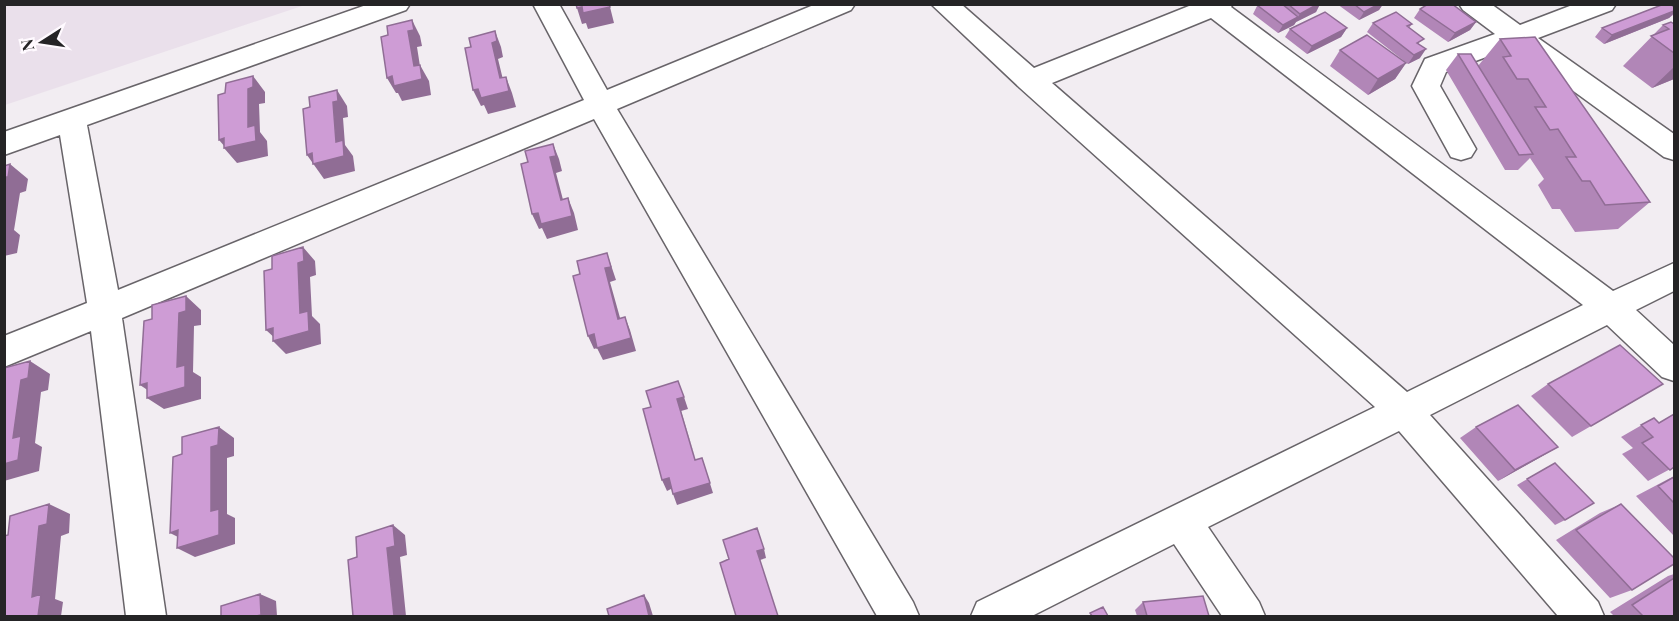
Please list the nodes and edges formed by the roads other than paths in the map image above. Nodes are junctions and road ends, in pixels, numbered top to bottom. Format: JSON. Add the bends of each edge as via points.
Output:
{"nodes":[{"id":1,"x":397,"y":4,"type":"edge"},
{"id":2,"x":546,"y":4,"type":"edge"},
{"id":3,"x":842,"y":4,"type":"edge"},
{"id":4,"x":944,"y":4,"type":"edge"},
{"id":5,"x":1472,"y":4,"type":"edge"},
{"id":6,"x":1603,"y":4,"type":"edge"},
{"id":7,"x":1214,"y":5,"type":"edge"},
{"id":8,"x":1517,"y":36,"type":"junction"},
{"id":9,"x":1030,"y":81,"type":"junction"},
{"id":10,"x":600,"y":104,"type":"junction"},
{"id":11,"x":72,"y":120,"type":"junction"},
{"id":12,"x":4,"y":144,"type":"edge"},
{"id":13,"x":1461,"y":149,"type":"dead end"},
{"id":14,"x":1674,"y":149,"type":"edge"},
{"id":15,"x":1674,"y":276,"type":"edge"},
{"id":16,"x":1611,"y":308,"type":"junction"},
{"id":17,"x":105,"y":312,"type":"junction"},
{"id":18,"x":4,"y":352,"type":"edge"},
{"id":19,"x":1674,"y":366,"type":"edge"},
{"id":20,"x":1404,"y":411,"type":"junction"},
{"id":21,"x":1181,"y":521,"type":"junction"},
{"id":22,"x":146,"y":616,"type":"edge"},
{"id":23,"x":899,"y":616,"type":"edge"},
{"id":24,"x":991,"y":616,"type":"edge"},
{"id":25,"x":1245,"y":616,"type":"edge"},
{"id":26,"x":1584,"y":616,"type":"edge"}],
"edges":[{"from":1,"to":11,"type":"street"},
{"from":2,"to":10,"type":"street"},
{"from":3,"to":10,"type":"street"},
{"from":4,"to":9,"type":"street"},
{"from":5,"to":8,"type":"street"},
{"from":6,"to":8,"type":"street"},
{"from":7,"to":9,"type":"street"},
{"from":7,"to":16,"type":"street"},
{"from":8,"to":13,"type":"street","via":[[1435,66],[1426,86]]},
{"from":8,"to":14,"type":"street"},
{"from":9,"to":20,"type":"street"},
{"from":10,"to":17,"type":"street"},
{"from":10,"to":23,"type":"street"},
{"from":11,"to":12,"type":"street"},
{"from":11,"to":17,"type":"street"},
{"from":15,"to":16,"type":"street"},
{"from":16,"to":19,"type":"street"},
{"from":16,"to":20,"type":"street"},
{"from":17,"to":18,"type":"street"},
{"from":17,"to":22,"type":"street"},
{"from":20,"to":21,"type":"street"},
{"from":20,"to":26,"type":"street"},
{"from":21,"to":24,"type":"street"},
{"from":21,"to":25,"type":"street"}]}
